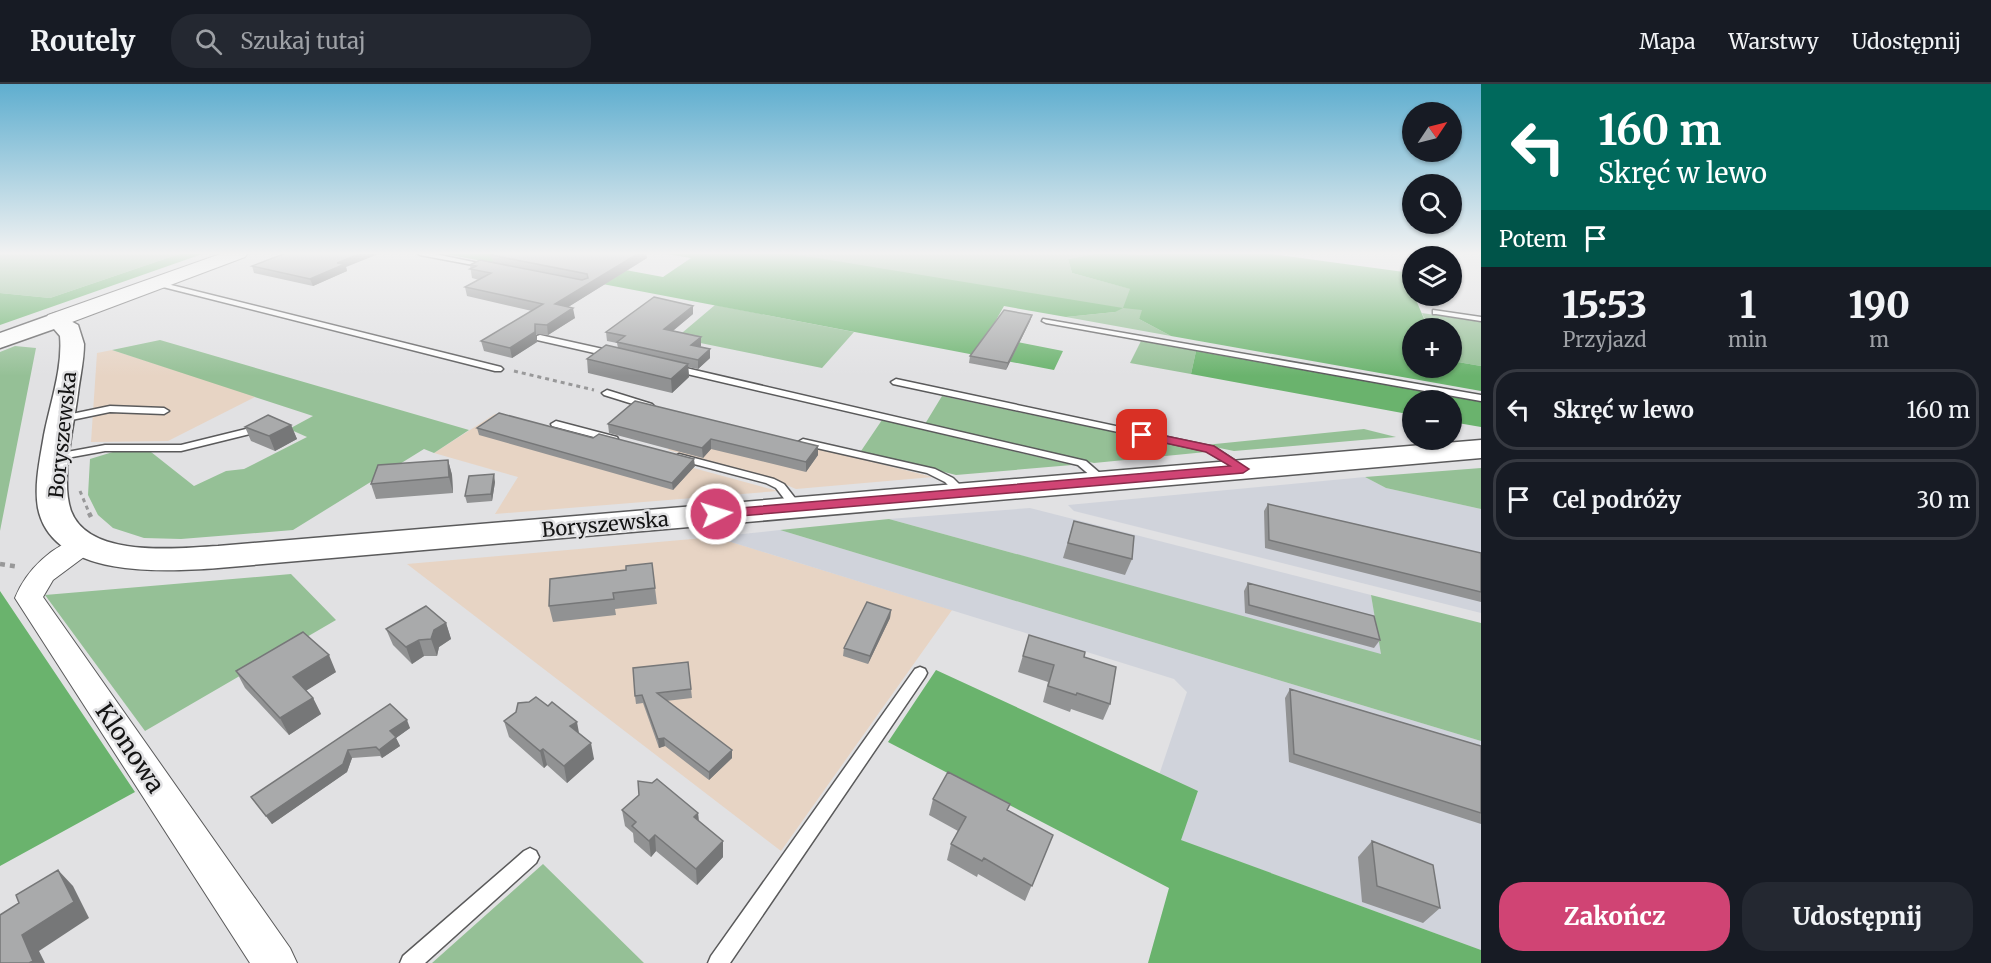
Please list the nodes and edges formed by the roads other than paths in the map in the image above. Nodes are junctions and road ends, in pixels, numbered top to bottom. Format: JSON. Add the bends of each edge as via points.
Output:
{"nodes":[{"id":1,"x":128,"y":294,"type":"edge"},
{"id":2,"x":202,"y":294,"type":"edge"},
{"id":3,"x":1436,"y":312,"type":"dead end"},
{"id":4,"x":1481,"y":319,"type":"edge"},
{"id":5,"x":56,"y":320,"type":"junction"},
{"id":6,"x":1046,"y":321,"type":"dead end"},
{"id":7,"x":540,"y":338,"type":"dead end"},
{"id":8,"x":0,"y":341,"type":"edge"},
{"id":9,"x":621,"y":356,"type":"edge"},
{"id":10,"x":667,"y":367,"type":"edge"},
{"id":11,"x":498,"y":369,"type":"road end"},
{"id":12,"x":896,"y":382,"type":"dead end"},
{"id":13,"x":607,"y":393,"type":"road end"},
{"id":14,"x":1481,"y":398,"type":"edge"},
{"id":15,"x":661,"y":410,"type":"edge"},
{"id":16,"x":164,"y":411,"type":"dead end"},
{"id":17,"x":62,"y":419,"type":"junction"},
{"id":18,"x":556,"y":424,"type":"dead end"},
{"id":19,"x":250,"y":431,"type":"edge"},
{"id":20,"x":796,"y":441,"type":"edge"},
{"id":21,"x":624,"y":442,"type":"edge"},
{"id":22,"x":1481,"y":448,"type":"edge"},
{"id":23,"x":669,"y":454,"type":"edge"},
{"id":24,"x":69,"y":455,"type":"junction"},
{"id":25,"x":1243,"y":469,"type":"junction"},
{"id":26,"x":1103,"y":481,"type":"junction"},
{"id":27,"x":963,"y":494,"type":"junction"},
{"id":28,"x":796,"y":507,"type":"junction"},
{"id":29,"x":88,"y":533,"type":"junction"},
{"id":30,"x":920,"y":673,"type":"dead end"},
{"id":31,"x":530,"y":857,"type":"dead end"},
{"id":32,"x":275,"y":963,"type":"edge"},
{"id":33,"x":410,"y":963,"type":"edge"},
{"id":34,"x":718,"y":963,"type":"edge"}],
"edges":[{"from":1,"to":5,"type":"street"},
{"from":2,"to":11,"type":"lane"},
{"from":3,"to":4,"type":"lane"},
{"from":5,"to":8,"type":"main road"},
{"from":5,"to":17,"type":"main road","name":"Boryszewska","via":[[71,334]]},
{"from":6,"to":14,"type":"lane"},
{"from":7,"to":9,"type":"lane"},
{"from":10,"to":26,"type":"lane","via":[[1082,463]]},
{"from":12,"to":25,"type":"lane","via":[[1210,449]]},
{"from":13,"to":15,"type":"lane"},
{"from":16,"to":17,"type":"lane","via":[[110,409]]},
{"from":17,"to":24,"type":"main road","name":"Boryszewska"},
{"from":18,"to":21,"type":"lane"},
{"from":19,"to":24,"type":"lane","via":[[181,448],[105,448]]},
{"from":20,"to":27,"type":"lane","via":[[931,471],[949,480]]},
{"from":22,"to":25,"type":"main road","name":"Boryszewska"},
{"from":23,"to":28,"type":"lane","via":[[770,481],[780,486]]},
{"from":24,"to":29,"type":"main road","name":"Boryszewska","via":[[53,493],[55,511],[64,531]]},
{"from":25,"to":26,"type":"main road","name":"Boryszewska"},
{"from":26,"to":27,"type":"main road","name":"Boryszewska"},
{"from":27,"to":28,"type":"main road","name":"Boryszewska"},
{"from":28,"to":29,"type":"main road","name":"Boryszewska","via":[[179,559],[115,555]]},
{"from":29,"to":32,"type":"street","name":"Klonowa","via":[[41,575],[29,598]]},
{"from":30,"to":34,"type":"lane"},
{"from":31,"to":33,"type":"lane"}]}
